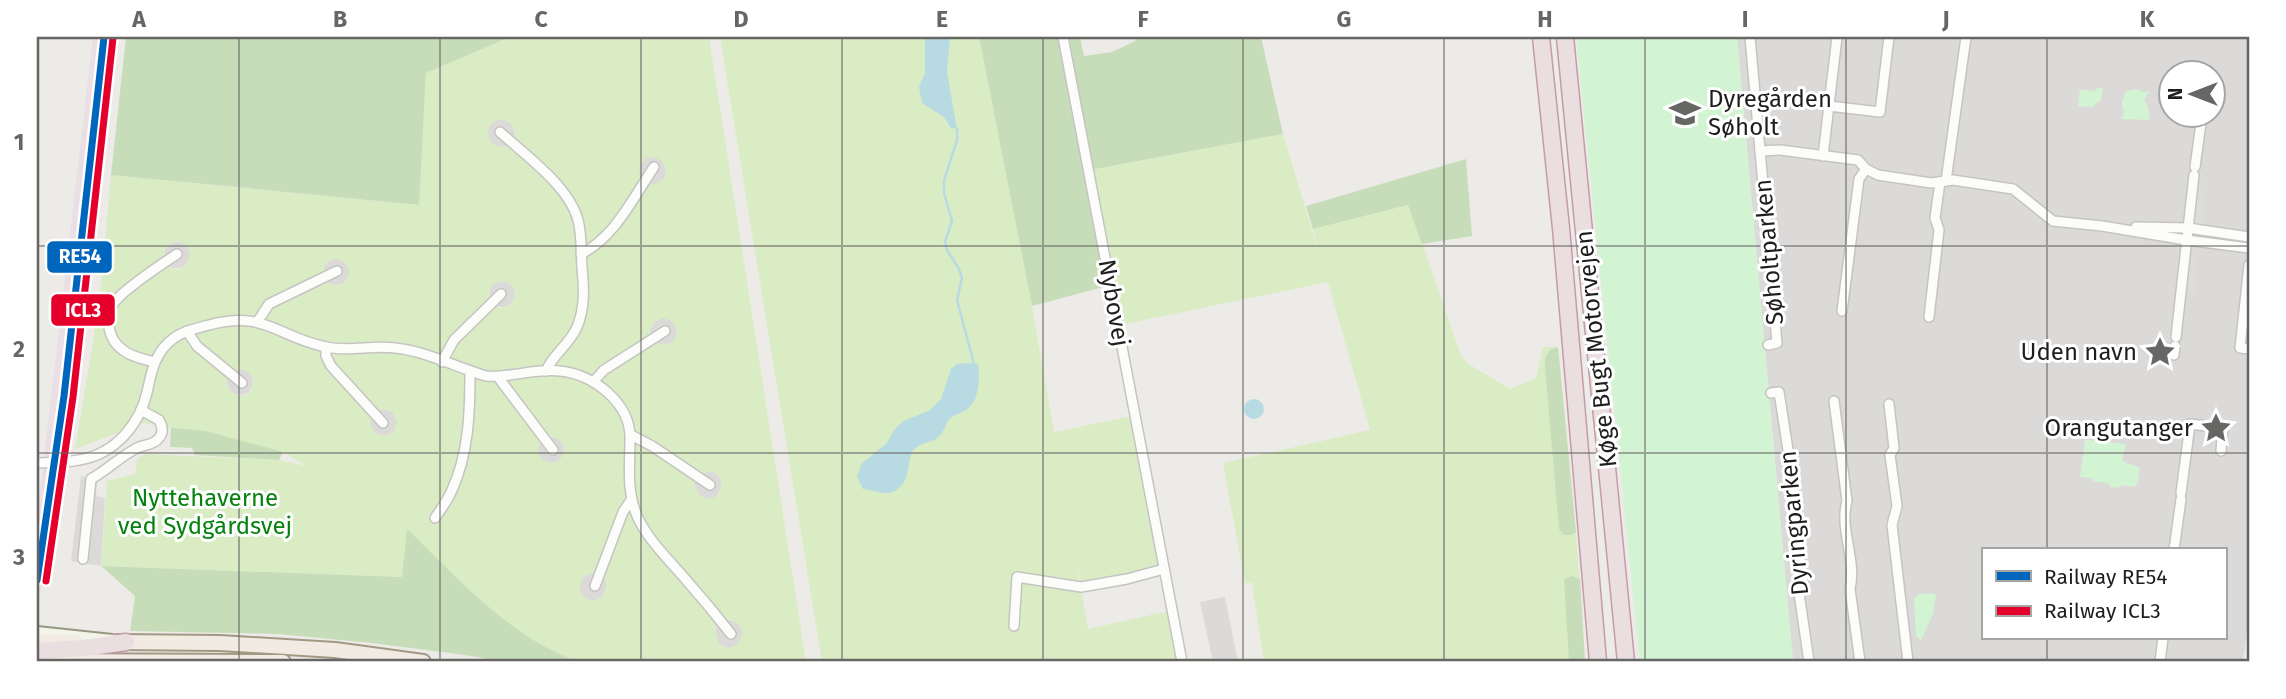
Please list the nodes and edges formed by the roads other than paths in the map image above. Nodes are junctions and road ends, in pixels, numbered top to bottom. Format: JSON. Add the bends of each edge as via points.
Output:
{"nodes":[{"id":1,"x":1063,"y":37,"type":"edge"},
{"id":2,"x":1541,"y":37,"type":"edge"},
{"id":3,"x":1565,"y":37,"type":"edge"},
{"id":4,"x":1749,"y":37,"type":"edge"},
{"id":5,"x":1837,"y":37,"type":"edge"},
{"id":6,"x":1889,"y":37,"type":"edge"},
{"id":7,"x":1966,"y":37,"type":"edge"},
{"id":8,"x":1829,"y":106,"type":"junction"},
{"id":9,"x":2200,"y":130,"type":"edge"},
{"id":10,"x":500,"y":132,"type":"dead end"},
{"id":11,"x":1760,"y":151,"type":"junction"},
{"id":12,"x":1824,"y":156,"type":"junction"},
{"id":13,"x":654,"y":167,"type":"dead end"},
{"id":14,"x":1866,"y":169,"type":"junction"},
{"id":15,"x":1943,"y":181,"type":"junction"},
{"id":16,"x":2046,"y":202,"type":"dead end"},
{"id":17,"x":2045,"y":213,"type":"junction"},
{"id":18,"x":2102,"y":226,"type":"junction"},
{"id":19,"x":2188,"y":228,"type":"junction"},
{"id":20,"x":2249,"y":237,"type":"edge"},
{"id":21,"x":2186,"y":240,"type":"junction"},
{"id":22,"x":2249,"y":248,"type":"edge"},
{"id":23,"x":177,"y":254,"type":"dead end"},
{"id":24,"x":582,"y":254,"type":"junction"},
{"id":25,"x":2249,"y":265,"type":"edge"},
{"id":26,"x":337,"y":271,"type":"dead end"},
{"id":27,"x":501,"y":293,"type":"dead end"},
{"id":28,"x":2248,"y":295,"type":"edge"},
{"id":29,"x":1842,"y":311,"type":"dead end"},
{"id":30,"x":1929,"y":317,"type":"dead end"},
{"id":31,"x":258,"y":321,"type":"junction"},
{"id":32,"x":187,"y":331,"type":"junction"},
{"id":33,"x":665,"y":331,"type":"dead end"},
{"id":34,"x":1768,"y":345,"type":"dead end"},
{"id":35,"x":2175,"y":346,"type":"dead end"},
{"id":36,"x":326,"y":347,"type":"junction"},
{"id":37,"x":2249,"y":349,"type":"edge"},
{"id":38,"x":154,"y":362,"type":"junction"},
{"id":39,"x":442,"y":362,"type":"junction"},
{"id":40,"x":470,"y":371,"type":"junction"},
{"id":41,"x":546,"y":371,"type":"junction"},
{"id":42,"x":498,"y":377,"type":"junction"},
{"id":43,"x":593,"y":382,"type":"junction"},
{"id":44,"x":242,"y":383,"type":"dead end"},
{"id":45,"x":1772,"y":393,"type":"dead end"},
{"id":46,"x":1834,"y":401,"type":"dead end"},
{"id":47,"x":1889,"y":404,"type":"dead end"},
{"id":48,"x":141,"y":410,"type":"junction"},
{"id":49,"x":383,"y":423,"type":"dead end"},
{"id":50,"x":631,"y":435,"type":"junction"},
{"id":51,"x":553,"y":450,"type":"dead end"},
{"id":52,"x":2221,"y":451,"type":"dead end"},
{"id":53,"x":40,"y":463,"type":"edge"},
{"id":54,"x":710,"y":485,"type":"dead end"},
{"id":55,"x":631,"y":500,"type":"junction"},
{"id":56,"x":435,"y":518,"type":"dead end"},
{"id":57,"x":1616,"y":547,"type":"junction"},
{"id":58,"x":2174,"y":548,"type":"edge"},
{"id":59,"x":83,"y":559,"type":"dead end"},
{"id":60,"x":1164,"y":569,"type":"junction"},
{"id":61,"x":595,"y":586,"type":"dead end"},
{"id":62,"x":1014,"y":625,"type":"dead end"},
{"id":63,"x":37,"y":633,"type":"edge"},
{"id":64,"x":731,"y":634,"type":"dead end"},
{"id":65,"x":2163,"y":640,"type":"edge"},
{"id":66,"x":37,"y":641,"type":"edge"},
{"id":67,"x":126,"y":642,"type":"junction"},
{"id":68,"x":37,"y":651,"type":"edge"},
{"id":69,"x":37,"y":661,"type":"edge"},
{"id":70,"x":283,"y":662,"type":"edge"},
{"id":71,"x":423,"y":662,"type":"edge"},
{"id":72,"x":1182,"y":662,"type":"edge"},
{"id":73,"x":1597,"y":662,"type":"edge"},
{"id":74,"x":1626,"y":662,"type":"edge"},
{"id":75,"x":1633,"y":662,"type":"edge"},
{"id":76,"x":1809,"y":662,"type":"edge"},
{"id":77,"x":1860,"y":662,"type":"edge"},
{"id":78,"x":1908,"y":662,"type":"edge"},
{"id":79,"x":2160,"y":662,"type":"edge"}],
"edges":[{"from":1,"to":60,"type":"street","name":"Nybovej"},
{"from":2,"to":73,"type":"highway","name":"Køge Bugt Motorvejen"},
{"from":3,"to":57,"type":"highway","name":"Køge Bugt Motorvejen"},
{"from":4,"to":11,"type":"street","name":"Søholtparken"},
{"from":5,"to":8,"type":"street"},
{"from":6,"to":8,"type":"street","via":[[1880,112]]},
{"from":7,"to":15,"type":"street"},
{"from":8,"to":12,"type":"street"},
{"from":9,"to":19,"type":"street"},
{"from":10,"to":24,"type":"street","via":[[570,201],[578,219]]},
{"from":11,"to":12,"type":"street","name":"Søholtparken"},
{"from":11,"to":34,"type":"street","name":"Søholtparken","via":[[1777,343]]},
{"from":12,"to":14,"type":"street","name":"Søholtparken","via":[[1858,160]]},
{"from":13,"to":24,"type":"street","via":[[607,237]]},
{"from":14,"to":15,"type":"street","name":"Søholtparken","via":[[1878,176]]},
{"from":14,"to":29,"type":"street","via":[[1859,179]]},
{"from":15,"to":17,"type":"street","name":"Søholtparken","via":[[2013,188]]},
{"from":15,"to":30,"type":"street","via":[[1935,218],[1939,230]]},
{"from":16,"to":17,"type":"street"},
{"from":17,"to":18,"type":"street","name":"Søholtparken","via":[[2053,221]]},
{"from":18,"to":19,"type":"street"},
{"from":18,"to":21,"type":"street"},
{"from":19,"to":20,"type":"street"},
{"from":19,"to":21,"type":"street"},
{"from":21,"to":22,"type":"street"},
{"from":21,"to":35,"type":"street"},
{"from":23,"to":38,"type":"street","via":[[118,298],[110,312],[109,329],[116,344]]},
{"from":24,"to":41,"type":"street","via":[[582,312],[576,329]]},
{"from":25,"to":28,"type":"street"},
{"from":26,"to":31,"type":"street","via":[[269,304]]},
{"from":27,"to":39,"type":"street","via":[[454,340]]},
{"from":28,"to":37,"type":"street","via":[[2240,348]]},
{"from":31,"to":32,"type":"street","via":[[225,321]]},
{"from":31,"to":36,"type":"street"},
{"from":32,"to":38,"type":"street","via":[[174,338]]},
{"from":32,"to":44,"type":"street","via":[[197,346]]},
{"from":33,"to":43,"type":"street"},
{"from":36,"to":39,"type":"street","via":[[391,347]]},
{"from":36,"to":49,"type":"street","via":[[331,366]]},
{"from":38,"to":48,"type":"street"},
{"from":39,"to":40,"type":"street"},
{"from":40,"to":42,"type":"street"},
{"from":40,"to":56,"type":"street","via":[[468,432],[452,490]]},
{"from":41,"to":42,"type":"street"},
{"from":41,"to":43,"type":"street","via":[[572,373]]},
{"from":42,"to":51,"type":"street"},
{"from":43,"to":50,"type":"street","via":[[617,403]]},
{"from":45,"to":76,"type":"street","name":"Dyringparken","via":[[1779,392],[1797,508],[1793,510],[1803,581],[1798,586]]},
{"from":46,"to":77,"type":"street","name":"Dyringparken"},
{"from":47,"to":78,"type":"street","via":[[1894,448],[1889,455],[1897,506],[1892,525]]},
{"from":48,"to":53,"type":"street","via":[[133,426],[109,449],[81,460]]},
{"from":48,"to":59,"type":"street","via":[[159,420],[161,435],[91,479]]},
{"from":50,"to":54,"type":"street"},
{"from":50,"to":55,"type":"street"},
{"from":52,"to":58,"type":"street","via":[[2223,428],[2190,424]]},
{"from":55,"to":61,"type":"street"},
{"from":55,"to":64,"type":"street","via":[[647,533]]},
{"from":57,"to":74,"type":"highway","name":"Køge Bugt Motorvejen"},
{"from":57,"to":75,"type":"highway","via":[[1622,562]]},
{"from":60,"to":62,"type":"street","via":[[1081,587],[1017,577]]},
{"from":60,"to":72,"type":"street","name":"Nybovej"},
{"from":63,"to":67,"type":"street"},
{"from":65,"to":79,"type":"street"},
{"from":66,"to":67,"type":"main road"},
{"from":67,"to":68,"type":"highway"},
{"from":67,"to":71,"type":"main road","via":[[335,650]]},
{"from":69,"to":70,"type":"main road"}]}
